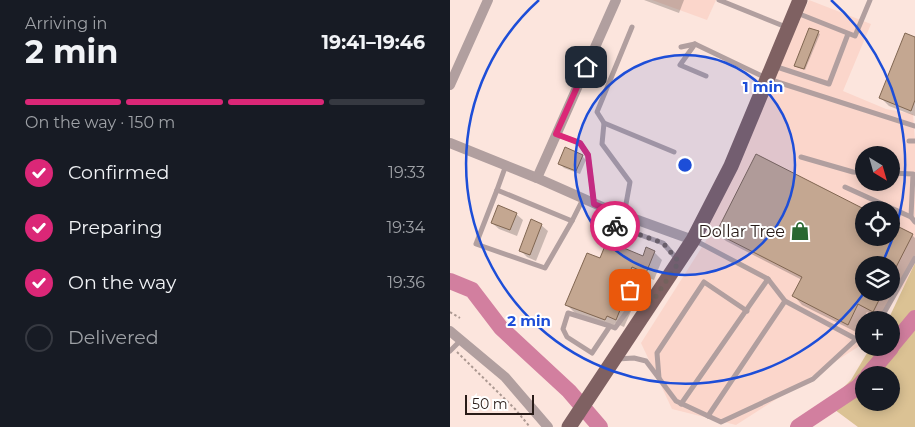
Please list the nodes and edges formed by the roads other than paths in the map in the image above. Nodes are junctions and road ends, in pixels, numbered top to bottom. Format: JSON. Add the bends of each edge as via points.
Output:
{"nodes":[{"id":1,"x":488,"y":0,"type":"edge"},
{"id":2,"x":616,"y":0,"type":"edge"},
{"id":3,"x":719,"y":0,"type":"edge"},
{"id":4,"x":870,"y":0,"type":"edge"},
{"id":5,"x":798,"y":6,"type":"edge"},
{"id":6,"x":632,"y":27,"type":"dead end"},
{"id":7,"x":789,"y":28,"type":"junction"},
{"id":8,"x":848,"y":34,"type":"junction"},
{"id":9,"x":695,"y":44,"type":"junction"},
{"id":10,"x":681,"y":47,"type":"dead end"},
{"id":11,"x":454,"y":67,"type":"edge"},
{"id":12,"x":771,"y":72,"type":"junction"},
{"id":13,"x":706,"y":76,"type":"dead end"},
{"id":14,"x":450,"y":85,"type":"edge"},
{"id":15,"x":604,"y":123,"type":"junction"},
{"id":16,"x":915,"y":126,"type":"edge"},
{"id":17,"x":556,"y":134,"type":"junction"},
{"id":18,"x":450,"y":143,"type":"edge"},
{"id":19,"x":674,"y":152,"type":"dead end"},
{"id":20,"x":801,"y":156,"type":"dead end"},
{"id":21,"x":506,"y":165,"type":"junction"},
{"id":22,"x":855,"y":172,"type":"edge"},
{"id":23,"x":900,"y":173,"type":"edge"},
{"id":24,"x":537,"y":178,"type":"junction"},
{"id":25,"x":846,"y":188,"type":"dead end"},
{"id":26,"x":497,"y":190,"type":"junction"},
{"id":27,"x":583,"y":199,"type":"junction"},
{"id":28,"x":594,"y":204,"type":"junction"},
{"id":29,"x":606,"y":209,"type":"junction"},
{"id":30,"x":624,"y":215,"type":"junction"},
{"id":31,"x":911,"y":217,"type":"junction"},
{"id":32,"x":572,"y":222,"type":"junction"},
{"id":33,"x":915,"y":222,"type":"edge"},
{"id":34,"x":693,"y":240,"type":"junction"},
{"id":35,"x":915,"y":258,"type":"edge"},
{"id":36,"x":679,"y":262,"type":"junction"},
{"id":37,"x":768,"y":279,"type":"junction"},
{"id":38,"x":630,"y":290,"type":"dead end"},
{"id":39,"x":639,"y":295,"type":"junction"},
{"id":40,"x":785,"y":300,"type":"junction"},
{"id":41,"x":652,"y":302,"type":"junction"},
{"id":42,"x":747,"y":311,"type":"junction"},
{"id":43,"x":886,"y":311,"type":"edge"},
{"id":44,"x":610,"y":326,"type":"junction"},
{"id":45,"x":450,"y":331,"type":"edge"},
{"id":46,"x":855,"y":338,"type":"edge"},
{"id":47,"x":461,"y":340,"type":"junction"},
{"id":48,"x":855,"y":340,"type":"edge"},
{"id":49,"x":452,"y":350,"type":"edge"},
{"id":50,"x":614,"y":360,"type":"junction"},
{"id":51,"x":659,"y":378,"type":"junction"},
{"id":52,"x":681,"y":404,"type":"junction"},
{"id":53,"x":708,"y":416,"type":"junction"},
{"id":54,"x":548,"y":427,"type":"edge"},
{"id":55,"x":569,"y":427,"type":"edge"}],
"edges":[{"from":1,"to":11,"type":"street"},
{"from":2,"to":17,"type":"street"},
{"from":3,"to":7,"type":"lane"},
{"from":4,"to":8,"type":"lane","via":[[855,36]]},
{"from":5,"to":7,"type":"main road"},
{"from":5,"to":8,"type":"lane"},
{"from":6,"to":15,"type":"lane","via":[[597,112]]},
{"from":7,"to":12,"type":"main road"},
{"from":8,"to":12,"type":"lane","via":[[829,84]]},
{"from":9,"to":10,"type":"lane"},
{"from":9,"to":12,"type":"lane"},
{"from":9,"to":13,"type":"lane","via":[[680,65]]},
{"from":11,"to":14,"type":"street"},
{"from":12,"to":16,"type":"lane"},
{"from":12,"to":34,"type":"main road","via":[[732,166]]},
{"from":15,"to":19,"type":"lane"},
{"from":15,"to":30,"type":"lane","via":[[602,144],[630,182]]},
{"from":17,"to":24,"type":"street"},
{"from":17,"to":28,"type":"lane","via":[[580,143],[588,155]]},
{"from":18,"to":21,"type":"street"},
{"from":20,"to":22,"type":"lane"},
{"from":21,"to":24,"type":"street"},
{"from":21,"to":26,"type":"lane"},
{"from":23,"to":31,"type":"lane","via":[[913,174]]},
{"from":24,"to":27,"type":"street"},
{"from":25,"to":31,"type":"lane"},
{"from":26,"to":32,"type":"lane"},
{"from":26,"to":32,"type":"lane","via":[[476,244],[545,268]]},
{"from":27,"to":28,"type":"street"},
{"from":27,"to":32,"type":"lane"},
{"from":28,"to":29,"type":"street"},
{"from":29,"to":30,"type":"street"},
{"from":29,"to":36,"type":"lane","via":[[604,222],[663,243]]},
{"from":30,"to":34,"type":"street"},
{"from":31,"to":33,"type":"lane"},
{"from":34,"to":36,"type":"main road"},
{"from":34,"to":37,"type":"lane"},
{"from":35,"to":43,"type":"lane"},
{"from":36,"to":41,"type":"main road"},
{"from":37,"to":40,"type":"lane"},
{"from":37,"to":42,"type":"lane"},
{"from":38,"to":39,"type":"lane"},
{"from":39,"to":41,"type":"lane"},
{"from":39,"to":44,"type":"lane","via":[[615,328]]},
{"from":40,"to":46,"type":"lane"},
{"from":40,"to":53,"type":"lane"},
{"from":41,"to":50,"type":"main road"},
{"from":42,"to":51,"type":"lane","via":[[704,282],[657,354]]},
{"from":42,"to":52,"type":"lane"},
{"from":44,"to":44,"type":"lane","via":[[568,313],[563,329],[567,337],[592,353]]},
{"from":45,"to":47,"type":"street"},
{"from":47,"to":49,"type":"lane"},
{"from":47,"to":54,"type":"street","via":[[505,377]]},
{"from":48,"to":53,"type":"lane","via":[[813,378],[721,422]]},
{"from":50,"to":51,"type":"lane","via":[[634,358],[646,361]]},
{"from":50,"to":55,"type":"main road"},
{"from":51,"to":52,"type":"lane"},
{"from":52,"to":53,"type":"lane"}]}
